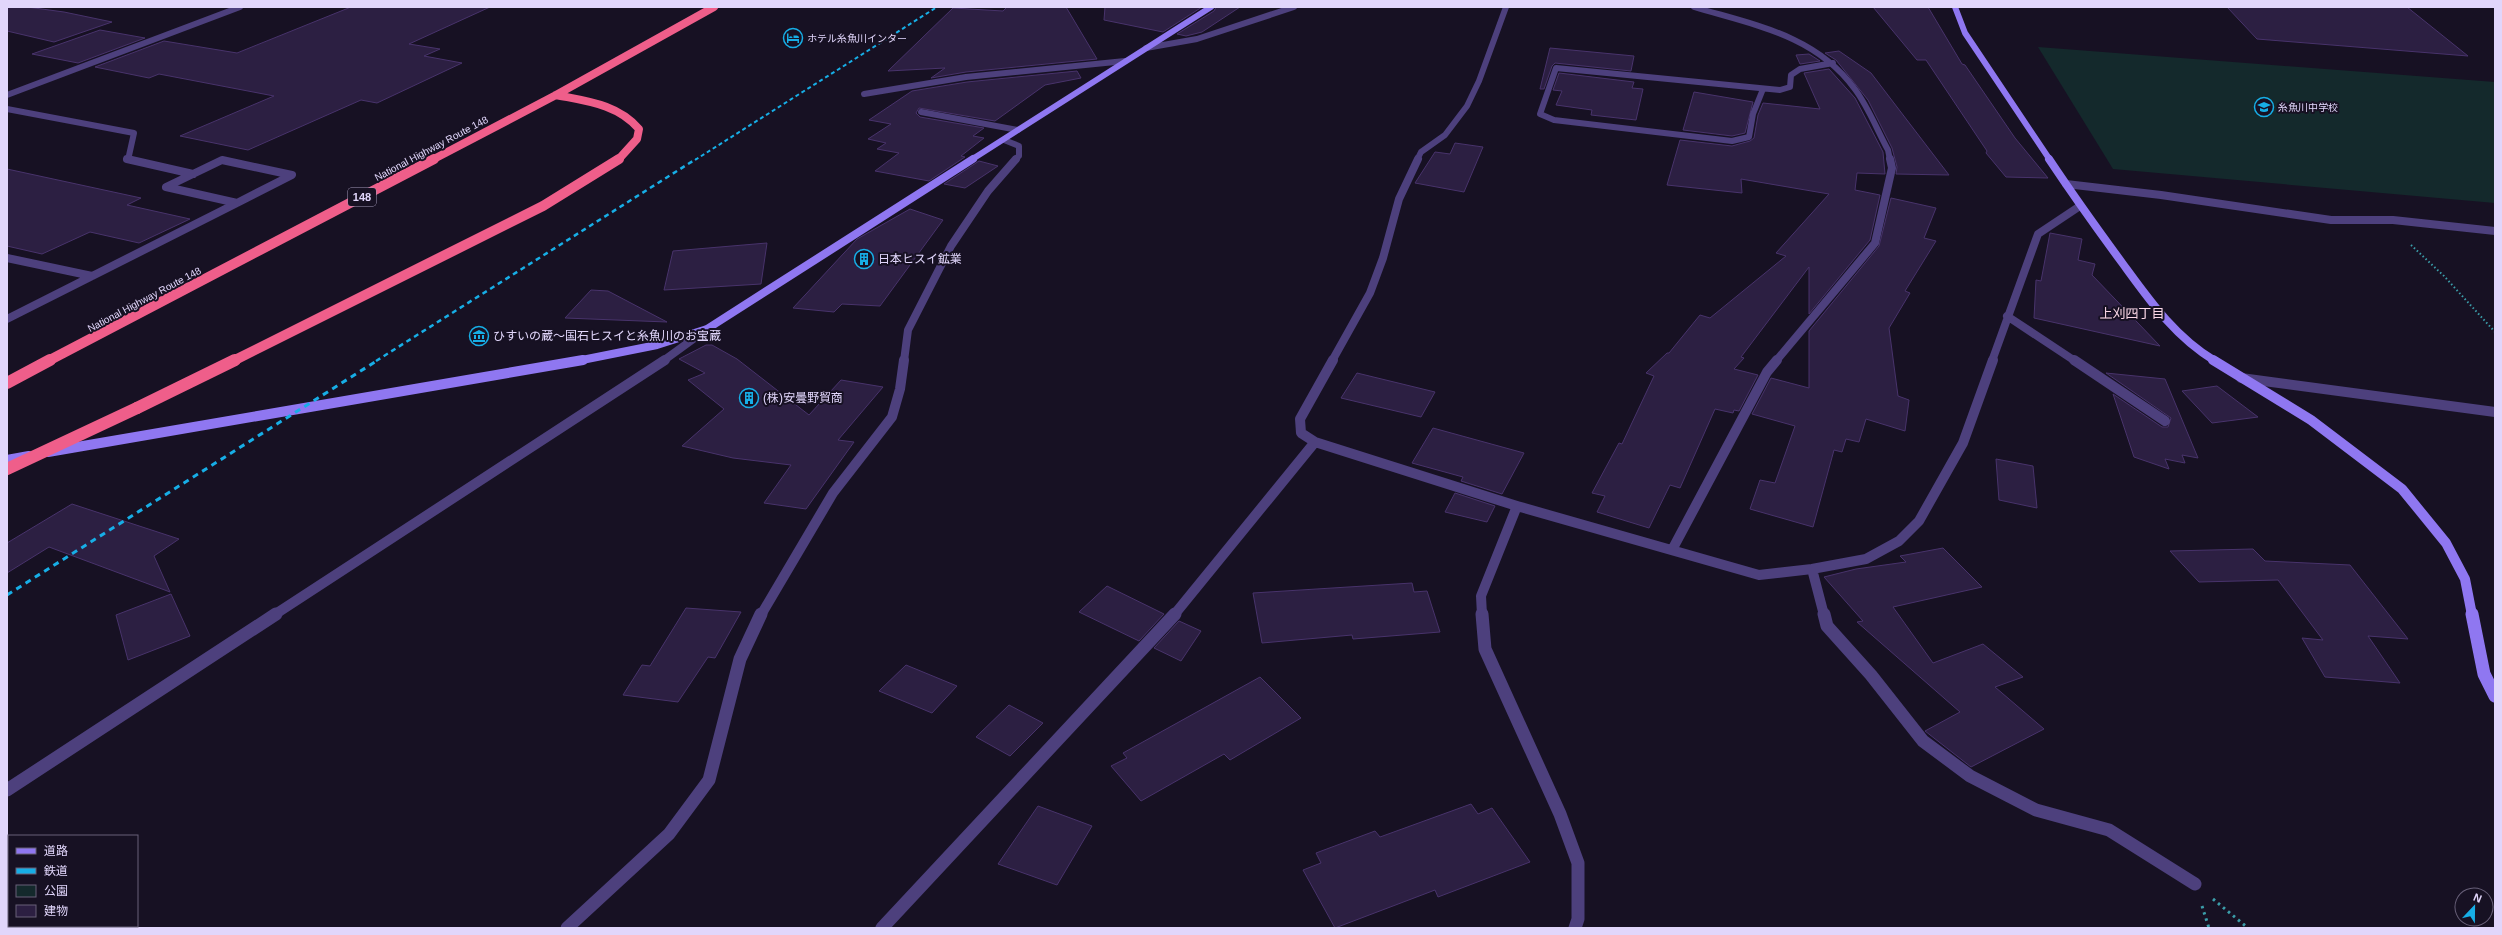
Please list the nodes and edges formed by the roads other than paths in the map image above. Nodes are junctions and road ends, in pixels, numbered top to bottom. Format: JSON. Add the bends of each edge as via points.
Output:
{"nodes":[{"id":1,"x":240,"y":7,"type":"edge"},
{"id":2,"x":714,"y":7,"type":"edge"},
{"id":3,"x":1211,"y":7,"type":"edge"},
{"id":4,"x":1294,"y":7,"type":"edge"},
{"id":5,"x":1506,"y":7,"type":"edge"},
{"id":6,"x":1694,"y":7,"type":"edge"},
{"id":7,"x":1955,"y":7,"type":"edge"},
{"id":8,"x":1146,"y":48,"type":"junction"},
{"id":9,"x":1125,"y":61,"type":"junction"},
{"id":10,"x":1832,"y":64,"type":"junction"},
{"id":11,"x":1763,"y":89,"type":"junction"},
{"id":12,"x":864,"y":94,"type":"dead end"},
{"id":13,"x":7,"y":95,"type":"edge"},
{"id":14,"x":556,"y":95,"type":"junction"},
{"id":15,"x":7,"y":109,"type":"edge"},
{"id":16,"x":920,"y":112,"type":"dead end"},
{"id":17,"x":1018,"y":130,"type":"junction"},
{"id":18,"x":1004,"y":140,"type":"junction"},
{"id":19,"x":193,"y":174,"type":"junction"},
{"id":20,"x":2066,"y":184,"type":"junction"},
{"id":21,"x":238,"y":203,"type":"junction"},
{"id":22,"x":2080,"y":206,"type":"junction"},
{"id":23,"x":2495,"y":231,"type":"edge"},
{"id":24,"x":7,"y":258,"type":"edge"},
{"id":25,"x":92,"y":276,"type":"junction"},
{"id":26,"x":2007,"y":316,"type":"junction"},
{"id":27,"x":7,"y":319,"type":"edge"},
{"id":28,"x":708,"y":329,"type":"junction"},
{"id":29,"x":2239,"y":377,"type":"junction"},
{"id":30,"x":7,"y":383,"type":"edge"},
{"id":31,"x":2495,"y":412,"type":"edge"},
{"id":32,"x":2165,"y":421,"type":"dead end"},
{"id":33,"x":1315,"y":442,"type":"junction"},
{"id":34,"x":7,"y":460,"type":"edge"},
{"id":35,"x":7,"y":469,"type":"edge"},
{"id":36,"x":1516,"y":506,"type":"junction"},
{"id":37,"x":1672,"y":550,"type":"junction"},
{"id":38,"x":1812,"y":569,"type":"junction"},
{"id":39,"x":2495,"y":696,"type":"edge"},
{"id":40,"x":7,"y":790,"type":"edge"},
{"id":41,"x":2195,"y":884,"type":"road end"},
{"id":42,"x":567,"y":928,"type":"edge"},
{"id":43,"x":882,"y":928,"type":"edge"},
{"id":44,"x":1575,"y":928,"type":"edge"}],
"edges":[{"from":1,"to":13,"type":"street"},
{"from":2,"to":14,"type":"highway","name":"National Highway Route 148","number":"148"},
{"from":3,"to":8,"type":"street"},
{"from":4,"to":8,"type":"street","via":[[1197,40]]},
{"from":5,"to":33,"type":"street","via":[[1502,12],[1500,28],[1482,74],[1467,106],[1445,135],[1421,152],[1400,199],[1384,258],[1370,293],[1300,419],[1301,433]]},
{"from":6,"to":10,"type":"street","via":[[1785,35],[1804,43]]},
{"from":7,"to":20,"type":"street","via":[[1965,33]]},
{"from":8,"to":9,"type":"street"},
{"from":9,"to":12,"type":"street","via":[[1074,68],[981,75],[892,92]]},
{"from":9,"to":17,"type":"street"},
{"from":10,"to":11,"type":"street","via":[[1800,68],[1791,75],[1790,87],[1780,90]]},
{"from":10,"to":37,"type":"street","via":[[1855,89],[1888,150],[1892,168],[1875,243],[1767,372]]},
{"from":11,"to":11,"type":"street","via":[[1556,68],[1540,114],[1554,120],[1732,141],[1748,137],[1753,114]]},
{"from":14,"to":30,"type":"highway","name":"National Highway Route 148","number":"148"},
{"from":14,"to":35,"type":"highway","bridge":true,"via":[[625,115],[638,129],[637,139],[621,158],[543,206],[357,301]]},
{"from":15,"to":19,"type":"street","via":[[134,133],[127,160]]},
{"from":16,"to":17,"type":"street"},
{"from":17,"to":18,"type":"street"},
{"from":18,"to":28,"type":"street"},
{"from":18,"to":42,"type":"street","via":[[1019,146],[1019,156],[988,191],[951,246],[908,330],[900,389],[892,417],[833,493],[767,602],[740,659],[709,780],[669,834]]},
{"from":19,"to":21,"type":"street","via":[[166,187]]},
{"from":19,"to":21,"type":"street","via":[[222,160],[292,175]]},
{"from":20,"to":22,"type":"street"},
{"from":20,"to":23,"type":"street","via":[[2331,220],[2390,220]]},
{"from":21,"to":25,"type":"street"},
{"from":22,"to":26,"type":"street","via":[[2038,234]]},
{"from":22,"to":29,"type":"street","via":[[2160,314],[2194,347]]},
{"from":24,"to":25,"type":"street"},
{"from":25,"to":27,"type":"street"},
{"from":26,"to":32,"type":"street"},
{"from":26,"to":38,"type":"street","via":[[1963,443],[1919,521],[1899,541],[1866,559]]},
{"from":28,"to":34,"type":"street","via":[[657,345],[580,361]]},
{"from":28,"to":40,"type":"street","via":[[664,361]]},
{"from":29,"to":31,"type":"street"},
{"from":29,"to":39,"type":"street","via":[[2311,420],[2402,489],[2446,543],[2465,579],[2484,674]]},
{"from":33,"to":36,"type":"street"},
{"from":33,"to":43,"type":"street","via":[[1168,622]]},
{"from":36,"to":37,"type":"street"},
{"from":36,"to":44,"type":"street","via":[[1480,596],[1485,649],[1560,814],[1578,863],[1578,919]]},
{"from":37,"to":38,"type":"street","via":[[1760,576]]},
{"from":38,"to":41,"type":"street","via":[[1827,626],[1871,675],[1923,741],[1970,776],[2036,810],[2109,830]]}]}
